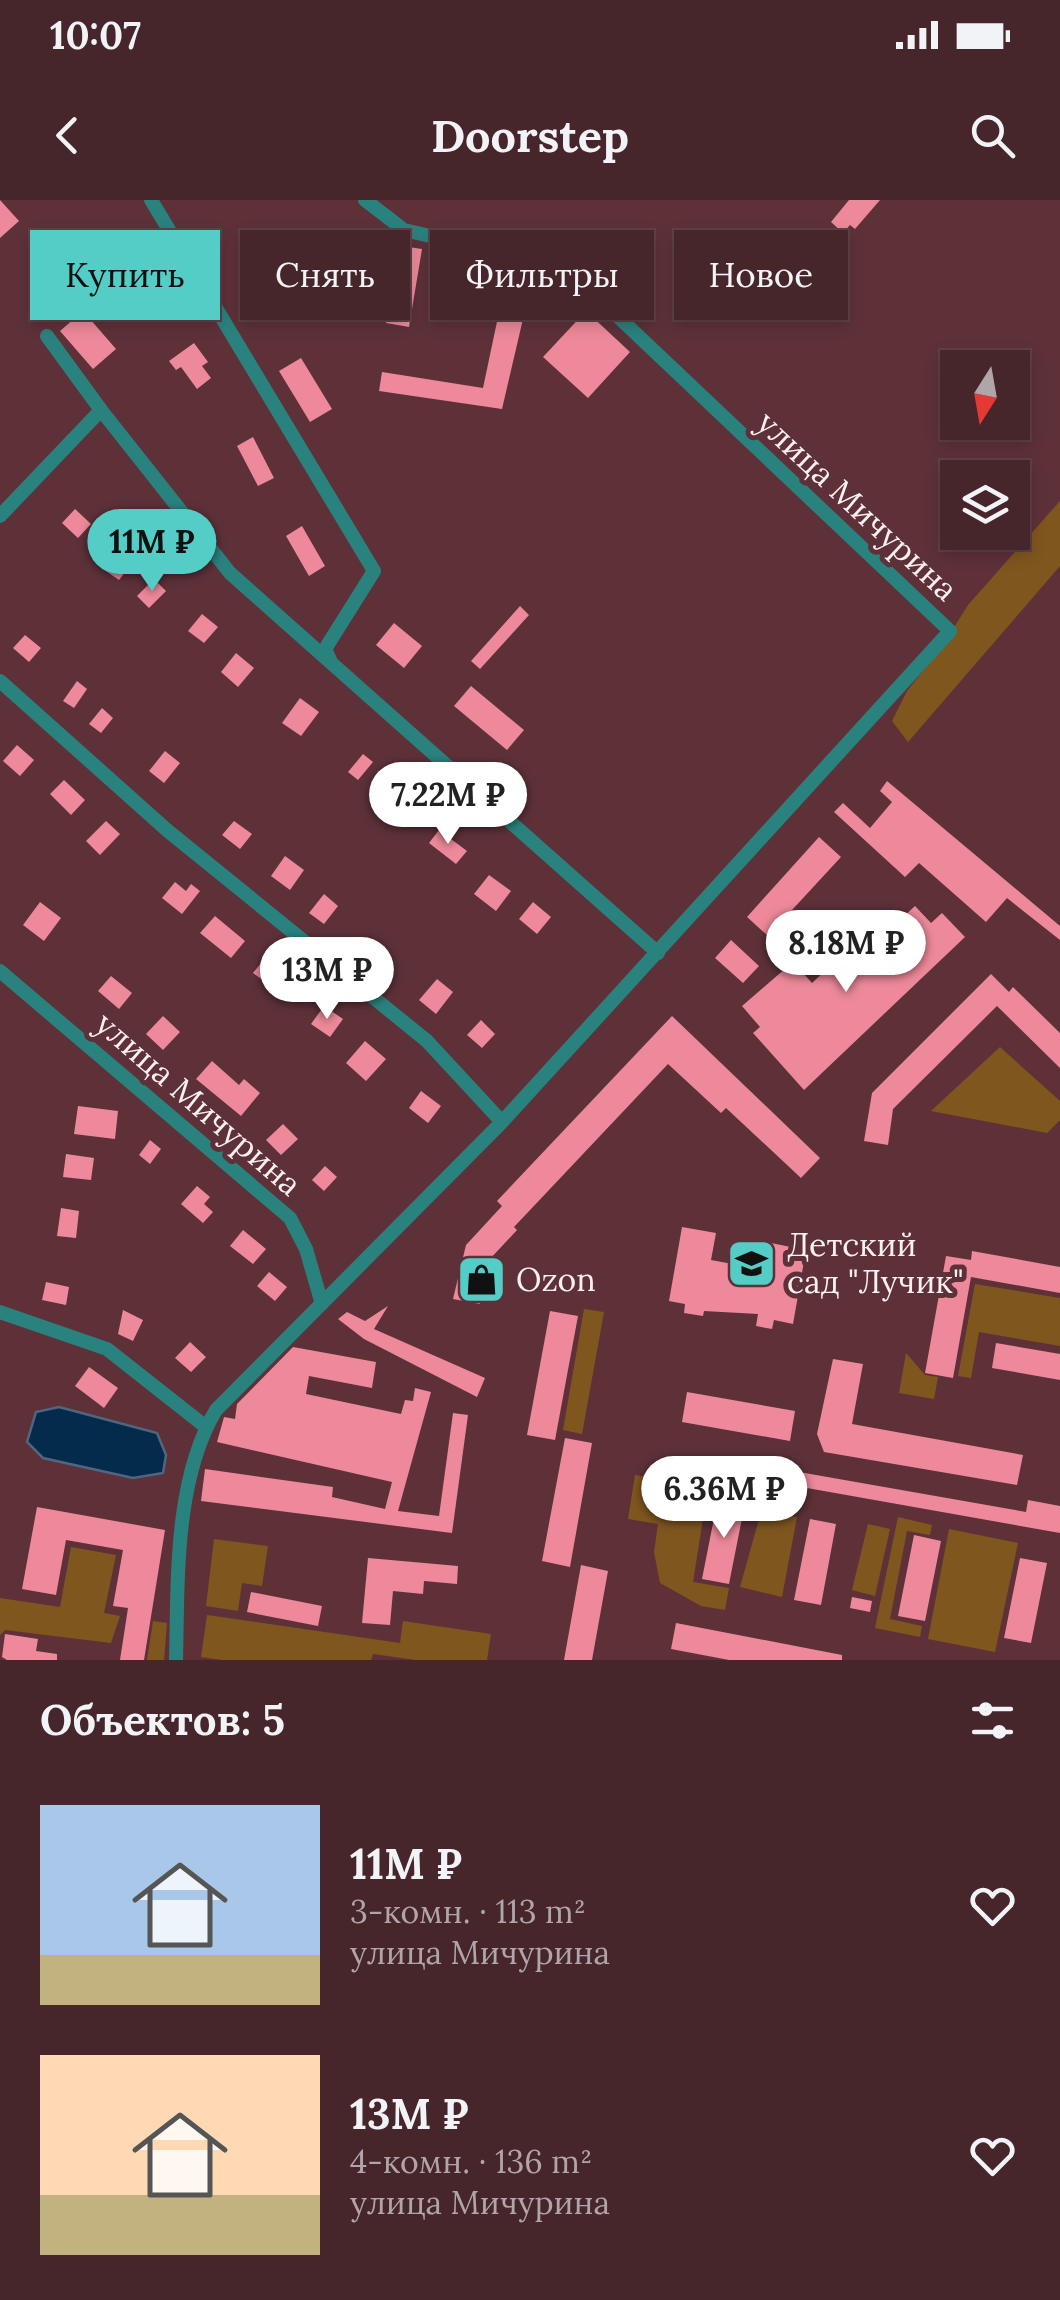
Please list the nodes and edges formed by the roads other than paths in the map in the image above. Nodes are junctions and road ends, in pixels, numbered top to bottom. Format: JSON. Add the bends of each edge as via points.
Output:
{"nodes":[{"id":1,"x":151,"y":200,"type":"edge"},
{"id":2,"x":365,"y":200,"type":"edge"},
{"id":3,"x":46,"y":336,"type":"dead end"},
{"id":4,"x":101,"y":410,"type":"junction"},
{"id":5,"x":0,"y":516,"type":"edge"},
{"id":6,"x":331,"y":663,"type":"junction"},
{"id":7,"x":0,"y":681,"type":"edge"},
{"id":8,"x":658,"y":952,"type":"junction"},
{"id":9,"x":0,"y":971,"type":"edge"},
{"id":10,"x":502,"y":1122,"type":"junction"},
{"id":11,"x":322,"y":1304,"type":"junction"},
{"id":12,"x":0,"y":1312,"type":"edge"},
{"id":13,"x":206,"y":1427,"type":"junction"},
{"id":14,"x":176,"y":1660,"type":"edge"}],
"edges":[{"from":1,"to":6,"type":"street","via":[[374,571],[325,649]]},
{"from":2,"to":8,"type":"street","name":"улица Мичурина","via":[[404,230],[535,260],[592,293],[950,632]]},
{"from":3,"to":4,"type":"street"},
{"from":4,"to":5,"type":"street"},
{"from":4,"to":6,"type":"street","via":[[230,573]]},
{"from":6,"to":8,"type":"street"},
{"from":7,"to":10,"type":"street","via":[[168,831],[426,1041]]},
{"from":8,"to":10,"type":"street","name":"улица Мичурина"},
{"from":9,"to":11,"type":"street","name":"улица Мичурина","via":[[290,1218]]},
{"from":10,"to":11,"type":"street","name":"улица Мичурина"},
{"from":11,"to":13,"type":"street","name":"улица Мичурина"},
{"from":12,"to":13,"type":"street","via":[[106,1349]]},
{"from":13,"to":14,"type":"street","name":"улица Мичурина","via":[[186,1505]]}]}
